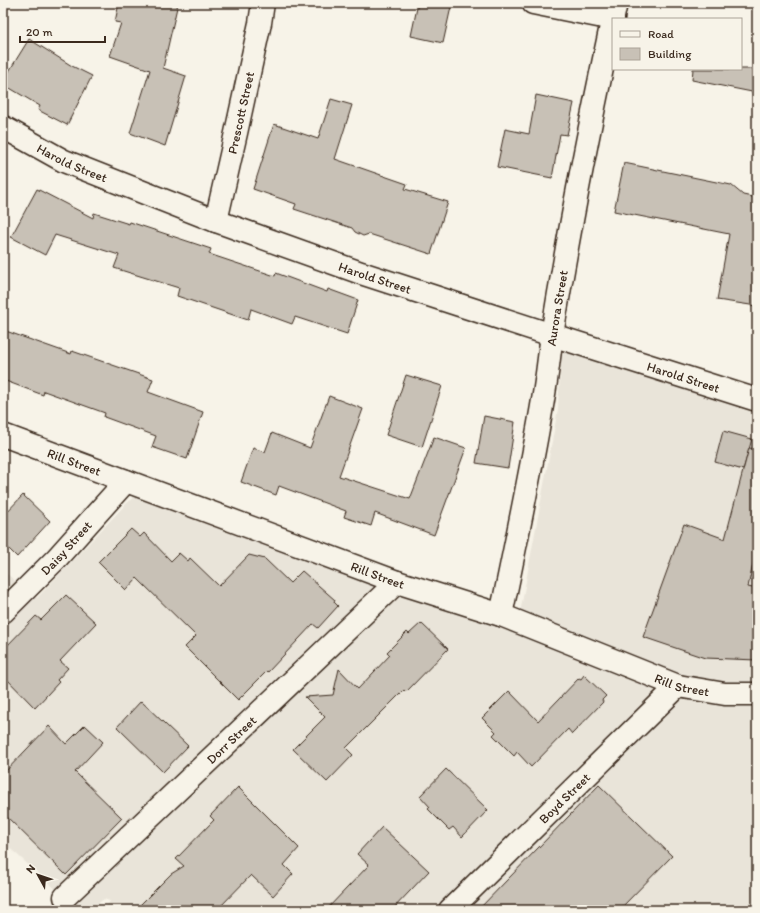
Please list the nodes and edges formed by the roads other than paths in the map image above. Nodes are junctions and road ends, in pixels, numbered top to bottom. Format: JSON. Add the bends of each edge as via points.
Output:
{"nodes":[{"id":1,"x":263,"y":3,"type":"edge"},
{"id":2,"x":533,"y":3,"type":"edge"},
{"id":3,"x":616,"y":3,"type":"edge"},
{"id":4,"x":613,"y":18,"type":"edge"},
{"id":5,"x":612,"y":19,"type":"edge"},
{"id":6,"x":612,"y":24,"type":"edge"},
{"id":7,"x":3,"y":127,"type":"edge"},
{"id":8,"x":216,"y":221,"type":"junction"},
{"id":9,"x":552,"y":335,"type":"junction"},
{"id":10,"x":757,"y":400,"type":"edge"},
{"id":11,"x":3,"y":435,"type":"edge"},
{"id":12,"x":126,"y":481,"type":"junction"},
{"id":13,"x":397,"y":582,"type":"junction"},
{"id":14,"x":3,"y":612,"type":"edge"},
{"id":15,"x":501,"y":615,"type":"junction"},
{"id":16,"x":678,"y":686,"type":"junction"},
{"id":17,"x":757,"y":694,"type":"edge"},
{"id":18,"x":65,"y":897,"type":"dead end"},
{"id":19,"x":450,"y":910,"type":"edge"}],
"edges":[{"from":1,"to":8,"type":"street","name":"Prescott Street"},
{"from":2,"to":5,"type":"street"},
{"from":3,"to":4,"type":"street","name":"Aurora Street"},
{"from":6,"to":9,"type":"street","name":"Aurora Street"},
{"from":7,"to":8,"type":"street","name":"Harold Street","via":[[64,161]]},
{"from":8,"to":9,"type":"street","name":"Harold Street"},
{"from":9,"to":10,"type":"street","name":"Harold Street"},
{"from":9,"to":15,"type":"street","name":"Aurora Street","via":[[529,477]]},
{"from":11,"to":12,"type":"street","name":"Rill Street"},
{"from":12,"to":13,"type":"street","name":"Rill Street"},
{"from":12,"to":14,"type":"street","name":"Daisy Street","via":[[56,559]]},
{"from":13,"to":15,"type":"street","name":"Rill Street"},
{"from":13,"to":18,"type":"street","name":"Dorr Street"},
{"from":15,"to":16,"type":"street","name":"Rill Street"},
{"from":16,"to":17,"type":"street","name":"Rill Street","via":[[725,694]]},
{"from":16,"to":19,"type":"street","name":"Boyd Street"}]}
